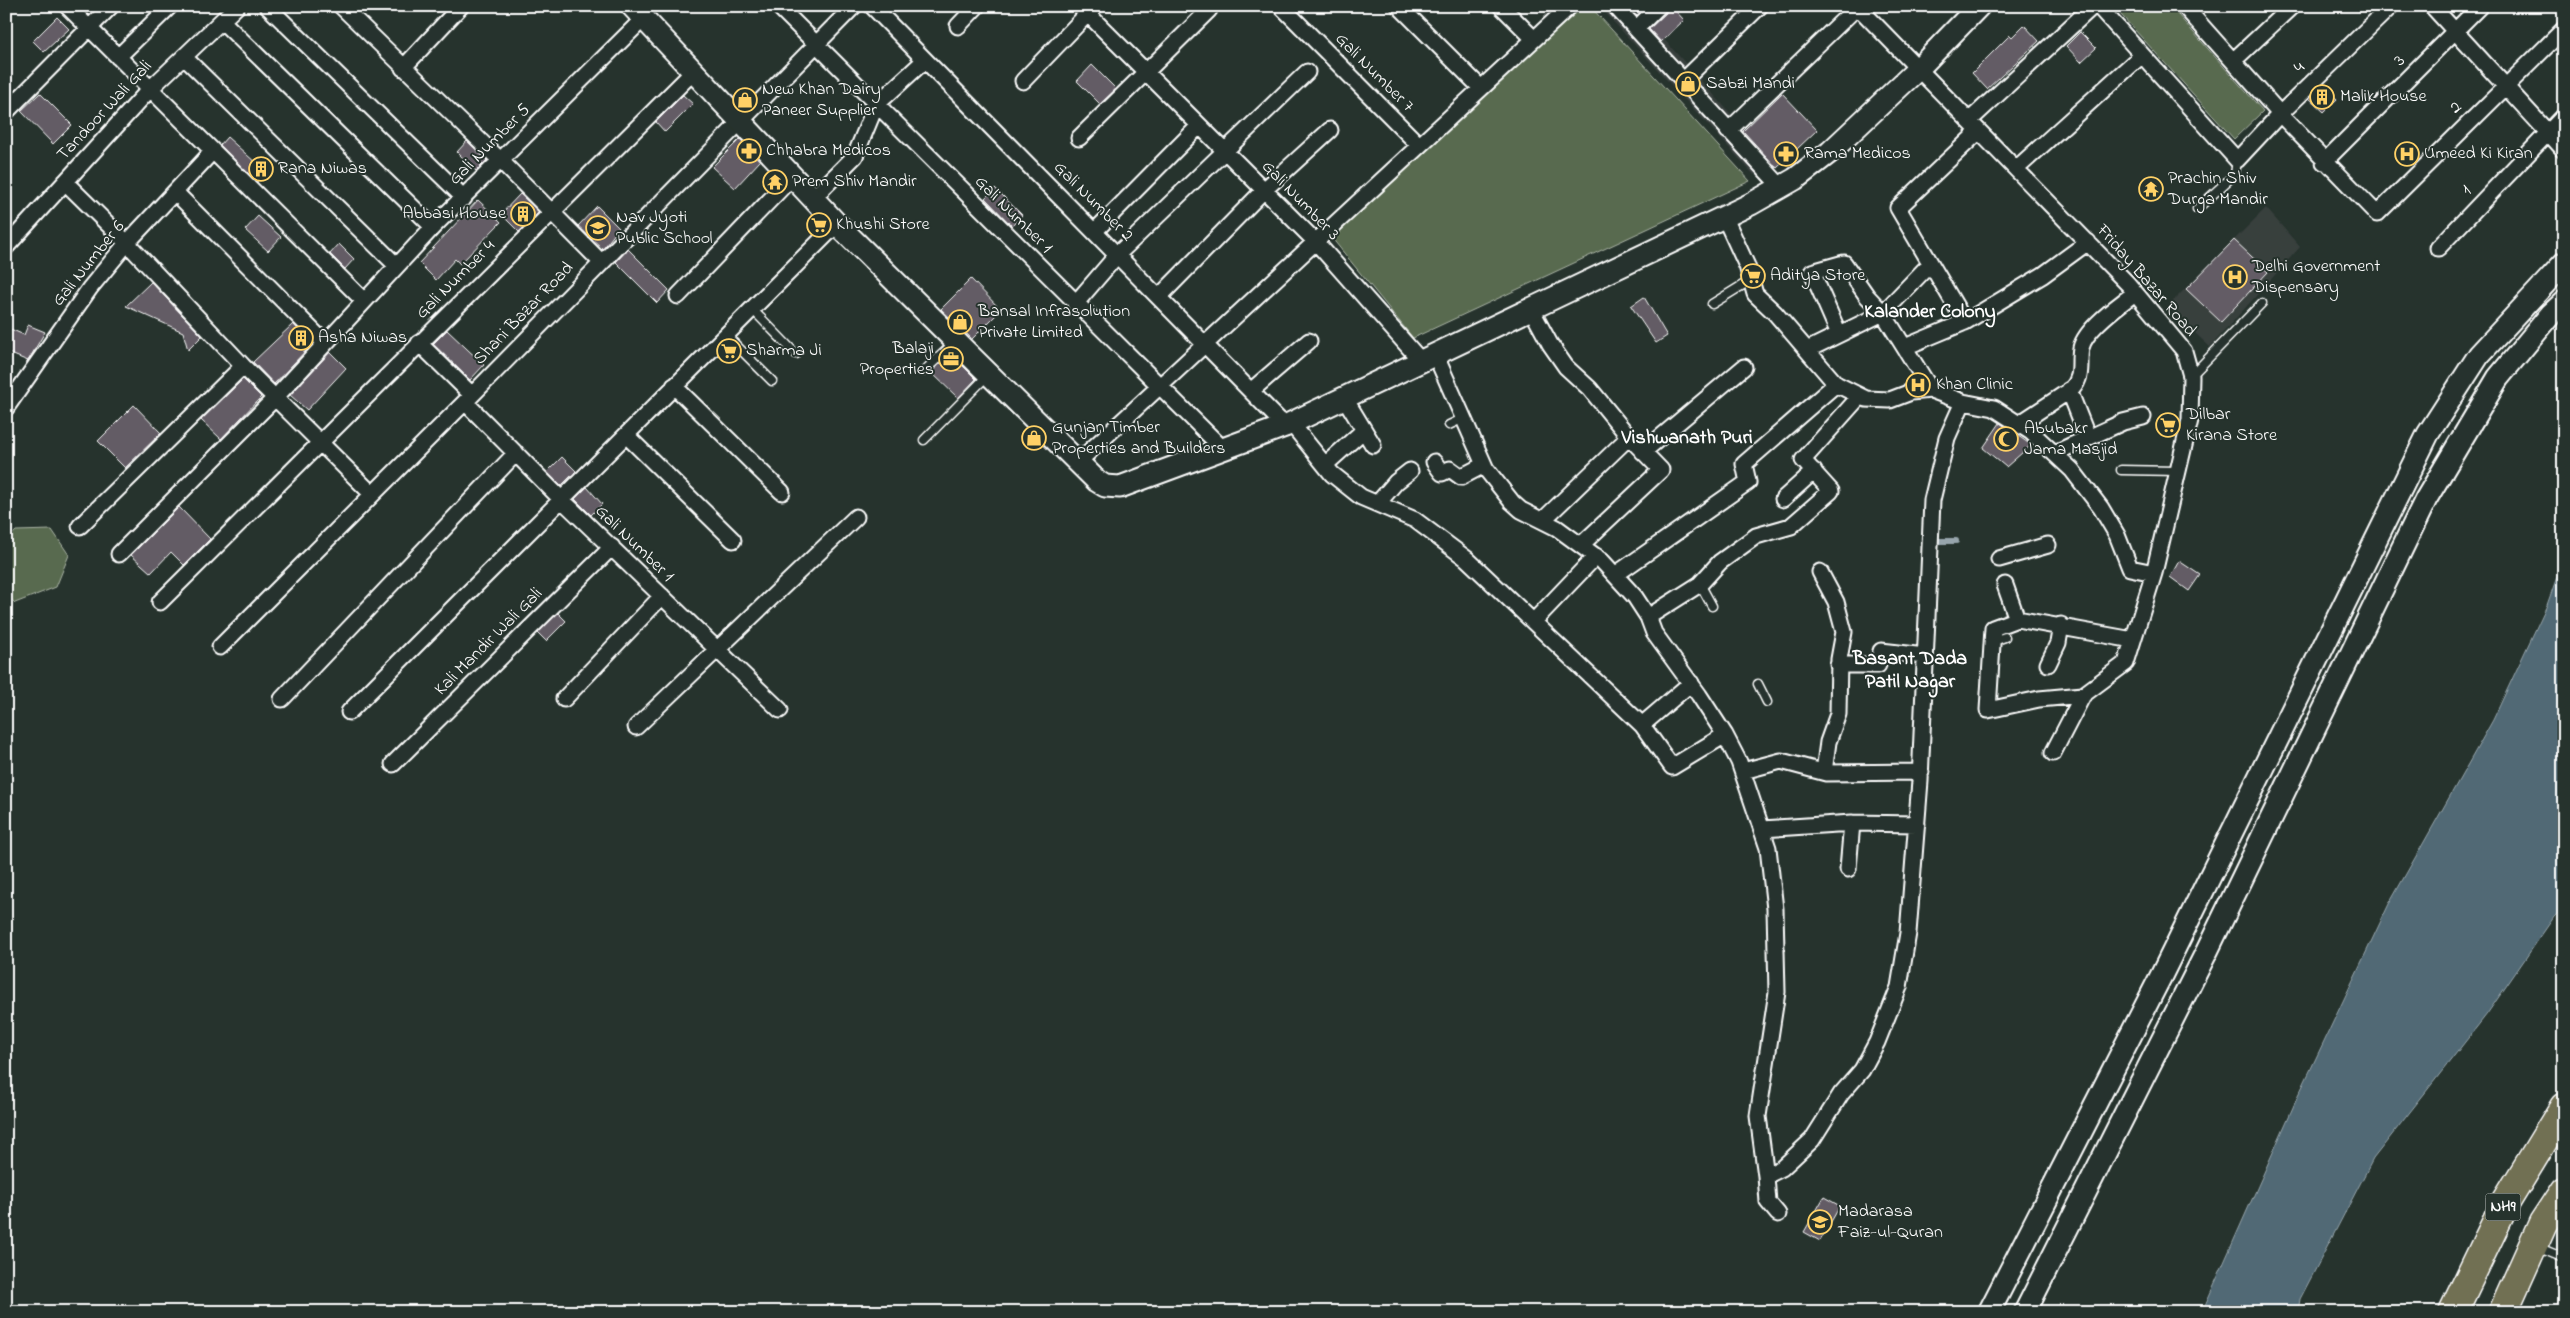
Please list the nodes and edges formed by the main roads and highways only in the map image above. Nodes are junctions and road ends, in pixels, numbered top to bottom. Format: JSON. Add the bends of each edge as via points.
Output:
{"nodes":[{"id":1,"x":1979,"y":6,"type":"edge"},
{"id":2,"x":638,"y":12,"type":"edge"},
{"id":3,"x":2564,"y":263,"type":"edge"},
{"id":4,"x":2564,"y":302,"type":"edge"},
{"id":5,"x":2564,"y":1108,"type":"edge"},
{"id":6,"x":2564,"y":1192,"type":"edge"},
{"id":7,"x":1989,"y":1312,"type":"edge"},
{"id":8,"x":2026,"y":1312,"type":"edge"},
{"id":9,"x":2453,"y":1312,"type":"edge"},
{"id":10,"x":2503,"y":1312,"type":"edge"}],
"edges":[{"from":1,"to":2,"type":"main road","via":[[1830,152],[1795,179],[1288,424],[1120,487],[1105,486],[988,374],[837,224]]},
{"from":3,"to":7,"type":"main road","via":[[2479,355],[2428,434],[2162,974]]},
{"from":4,"to":8,"type":"main road","via":[[2498,378],[2426,499],[2207,952]]},
{"from":5,"to":9,"type":"highway","number":"NH9","via":[[2506,1202]]},
{"from":6,"to":10,"type":"highway","number":"NH9","via":[[2542,1223]]}]}
